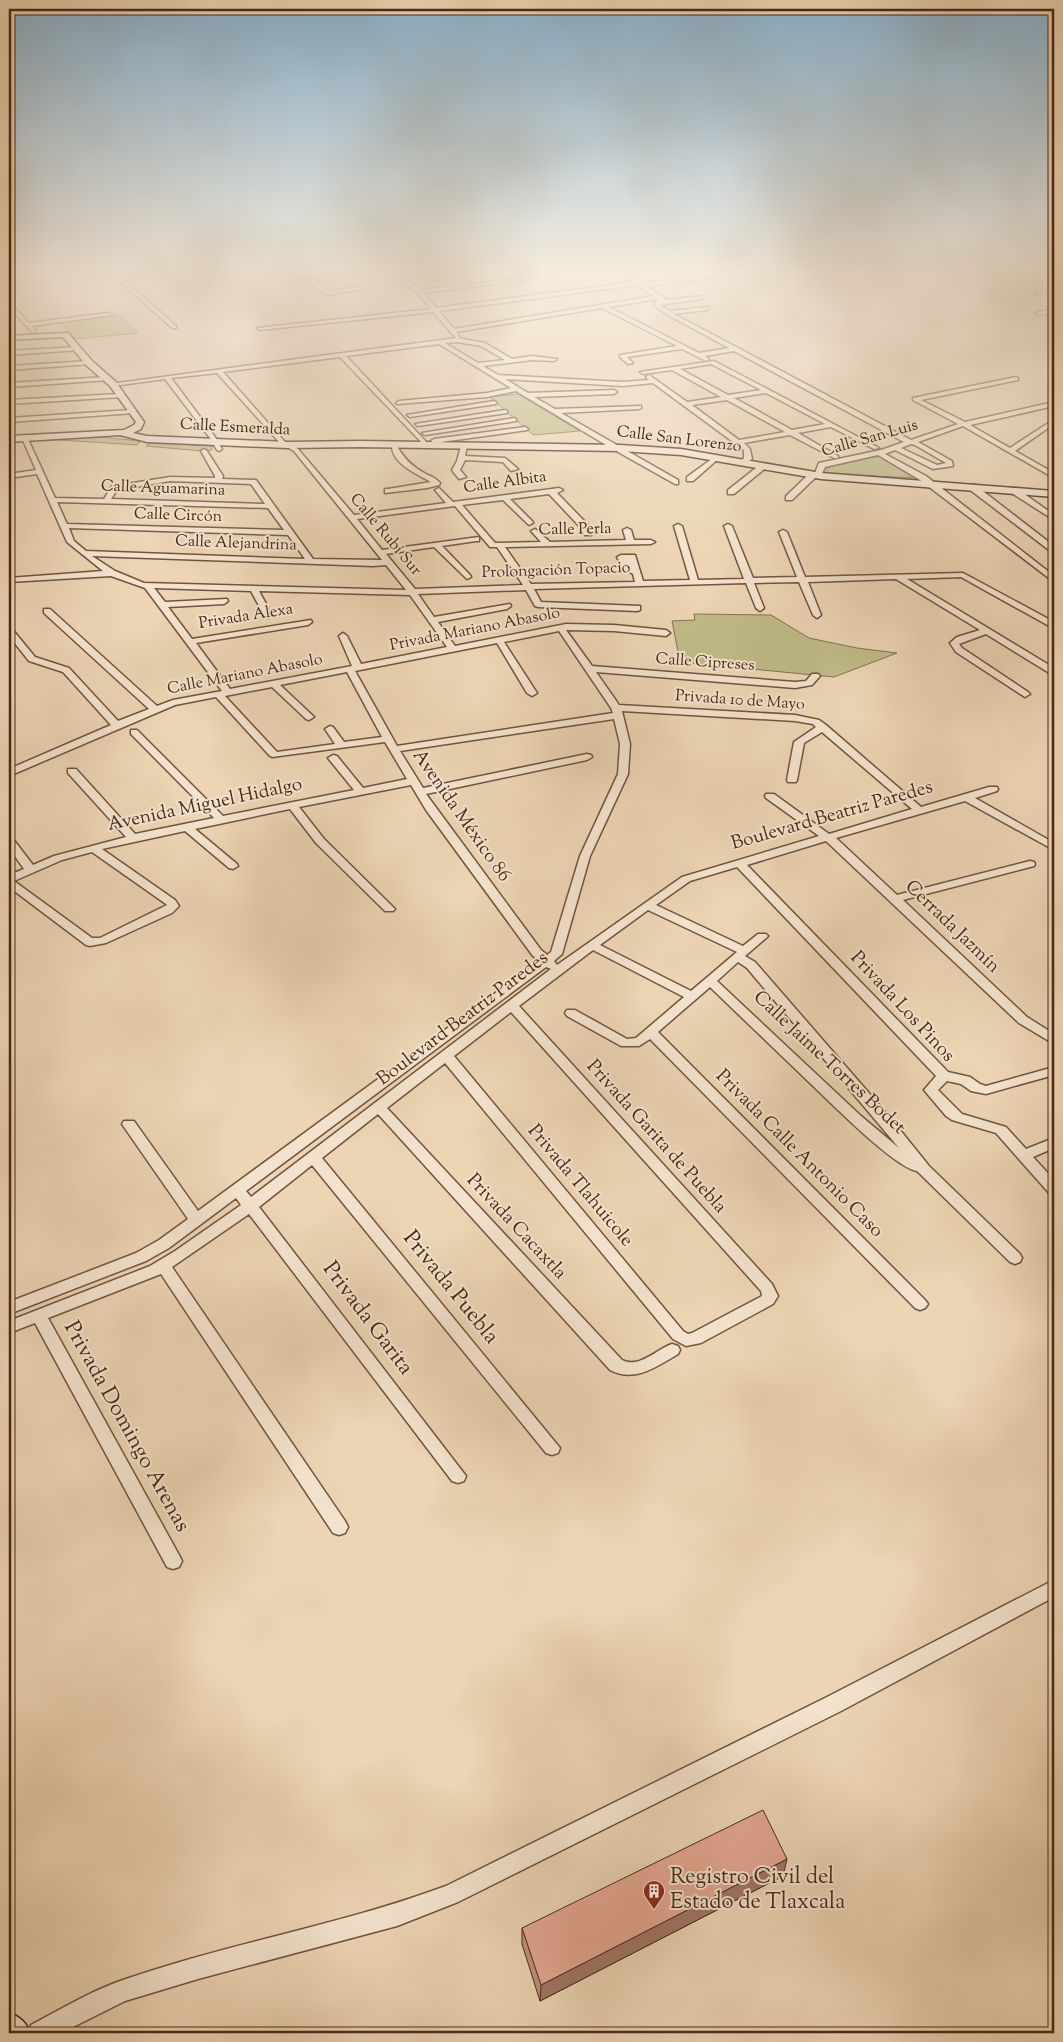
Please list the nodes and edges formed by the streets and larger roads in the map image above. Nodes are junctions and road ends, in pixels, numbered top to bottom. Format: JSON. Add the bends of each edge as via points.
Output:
{"nodes":[{"id":1,"x":52,"y":365,"type":"edge"},
{"id":2,"x":92,"y":365,"type":"edge"},
{"id":3,"x":261,"y":365,"type":"edge"},
{"id":4,"x":352,"y":365,"type":"edge"},
{"id":5,"x":476,"y":365,"type":"edge"},
{"id":6,"x":686,"y":365,"type":"edge"},
{"id":7,"x":718,"y":365,"type":"edge"},
{"id":8,"x":767,"y":365,"type":"edge"},
{"id":9,"x":636,"y":367,"type":"dead end"},
{"id":10,"x":9,"y":368,"type":"edge"},
{"id":11,"x":674,"y":368,"type":"junction"},
{"id":12,"x":219,"y":370,"type":"junction"},
{"id":13,"x":643,"y":372,"type":"junction"},
{"id":14,"x":494,"y":376,"type":"junction"},
{"id":15,"x":167,"y":377,"type":"junction"},
{"id":16,"x":1016,"y":378,"type":"dead end"},
{"id":17,"x":655,"y":381,"type":"junction"},
{"id":18,"x":110,"y":382,"type":"junction"},
{"id":19,"x":9,"y":385,"type":"edge"},
{"id":20,"x":516,"y":389,"type":"junction"},
{"id":21,"x":614,"y":392,"type":"dead end"},
{"id":22,"x":766,"y":392,"type":"junction"},
{"id":23,"x":527,"y":395,"type":"junction"},
{"id":24,"x":120,"y":396,"type":"junction"},
{"id":25,"x":727,"y":398,"type":"junction"},
{"id":26,"x":437,"y":399,"type":"junction"},
{"id":27,"x":9,"y":402,"type":"edge"},
{"id":28,"x":399,"y":403,"type":"dead end"},
{"id":29,"x":494,"y":403,"type":"dead end"},
{"id":30,"x":688,"y":404,"type":"junction"},
{"id":31,"x":1054,"y":404,"type":"edge"},
{"id":32,"x":639,"y":407,"type":"dead end"},
{"id":33,"x":449,"y":409,"type":"junction"},
{"id":34,"x":554,"y":411,"type":"junction"},
{"id":35,"x":132,"y":412,"type":"junction"},
{"id":36,"x":505,"y":412,"type":"dead end"},
{"id":37,"x":410,"y":415,"type":"dead end"},
{"id":38,"x":458,"y":418,"type":"junction"},
{"id":39,"x":9,"y":420,"type":"edge"},
{"id":40,"x":514,"y":420,"type":"dead end"},
{"id":41,"x":418,"y":424,"type":"dead end"},
{"id":42,"x":964,"y":424,"type":"junction"},
{"id":43,"x":832,"y":425,"type":"junction"},
{"id":44,"x":1049,"y":425,"type":"dead end"},
{"id":45,"x":466,"y":427,"type":"junction"},
{"id":46,"x":525,"y":429,"type":"dead end"},
{"id":47,"x":126,"y":433,"type":"junction"},
{"id":48,"x":425,"y":433,"type":"dead end"},
{"id":49,"x":790,"y":433,"type":"junction"},
{"id":50,"x":514,"y":436,"type":"dead end"},
{"id":51,"x":769,"y":437,"type":"junction"},
{"id":52,"x":10,"y":439,"type":"edge"},
{"id":53,"x":25,"y":439,"type":"junction"},
{"id":54,"x":479,"y":441,"type":"junction"},
{"id":55,"x":144,"y":442,"type":"junction"},
{"id":56,"x":739,"y":442,"type":"junction"},
{"id":57,"x":806,"y":442,"type":"junction"},
{"id":58,"x":912,"y":442,"type":"junction"},
{"id":59,"x":430,"y":443,"type":"junction"},
{"id":60,"x":394,"y":445,"type":"junction"},
{"id":61,"x":217,"y":446,"type":"junction"},
{"id":62,"x":293,"y":446,"type":"junction"},
{"id":63,"x":464,"y":446,"type":"junction"},
{"id":64,"x":613,"y":447,"type":"junction"},
{"id":65,"x":896,"y":448,"type":"junction"},
{"id":66,"x":178,"y":450,"type":"dead end"},
{"id":67,"x":878,"y":450,"type":"junction"},
{"id":68,"x":1011,"y":450,"type":"junction"},
{"id":69,"x":204,"y":451,"type":"junction"},
{"id":70,"x":193,"y":452,"type":"dead end"},
{"id":71,"x":836,"y":457,"type":"dead end"},
{"id":72,"x":461,"y":458,"type":"junction"},
{"id":73,"x":716,"y":458,"type":"junction"},
{"id":74,"x":743,"y":463,"type":"junction"},
{"id":75,"x":1054,"y":464,"type":"edge"},
{"id":76,"x":764,"y":466,"type":"junction"},
{"id":77,"x":514,"y":469,"type":"dead end"},
{"id":78,"x":1046,"y":471,"type":"junction"},
{"id":79,"x":39,"y":472,"type":"junction"},
{"id":80,"x":815,"y":475,"type":"junction"},
{"id":81,"x":9,"y":476,"type":"edge"},
{"id":82,"x":1054,"y":476,"type":"edge"},
{"id":83,"x":462,"y":477,"type":"dead end"},
{"id":84,"x":690,"y":479,"type":"dead end"},
{"id":85,"x":218,"y":480,"type":"junction"},
{"id":86,"x":675,"y":482,"type":"dead end"},
{"id":87,"x":929,"y":483,"type":"junction"},
{"id":88,"x":972,"y":487,"type":"junction"},
{"id":89,"x":439,"y":490,"type":"dead end"},
{"id":90,"x":1013,"y":490,"type":"junction"},
{"id":91,"x":388,"y":491,"type":"dead end"},
{"id":92,"x":731,"y":492,"type":"dead end"},
{"id":93,"x":1054,"y":494,"type":"edge"},
{"id":94,"x":504,"y":497,"type":"junction"},
{"id":95,"x":789,"y":498,"type":"dead end"},
{"id":96,"x":52,"y":500,"type":"junction"},
{"id":97,"x":106,"y":501,"type":"junction"},
{"id":98,"x":453,"y":504,"type":"junction"},
{"id":99,"x":272,"y":506,"type":"junction"},
{"id":100,"x":350,"y":517,"type":"junction"},
{"id":101,"x":1054,"y":518,"type":"edge"},
{"id":102,"x":528,"y":522,"type":"dead end"},
{"id":103,"x":64,"y":526,"type":"junction"},
{"id":104,"x":678,"y":526,"type":"dead end"},
{"id":105,"x":728,"y":526,"type":"dead end"},
{"id":106,"x":627,"y":530,"type":"dead end"},
{"id":107,"x":535,"y":531,"type":"dead end"},
{"id":108,"x":783,"y":532,"type":"dead end"},
{"id":109,"x":291,"y":533,"type":"junction"},
{"id":110,"x":588,"y":533,"type":"dead end"},
{"id":111,"x":476,"y":539,"type":"dead end"},
{"id":112,"x":631,"y":542,"type":"junction"},
{"id":113,"x":651,"y":542,"type":"dead end"},
{"id":114,"x":548,"y":544,"type":"junction"},
{"id":115,"x":436,"y":545,"type":"junction"},
{"id":116,"x":500,"y":546,"type":"junction"},
{"id":117,"x":1052,"y":548,"type":"dead end"},
{"id":118,"x":380,"y":553,"type":"junction"},
{"id":119,"x":84,"y":554,"type":"junction"},
{"id":120,"x":311,"y":562,"type":"junction"},
{"id":121,"x":387,"y":562,"type":"junction"},
{"id":122,"x":112,"y":573,"type":"junction"},
{"id":123,"x":637,"y":573,"type":"dead end"},
{"id":124,"x":467,"y":577,"type":"dead end"},
{"id":125,"x":898,"y":577,"type":"junction"},
{"id":126,"x":9,"y":580,"type":"edge"},
{"id":127,"x":804,"y":580,"type":"junction"},
{"id":128,"x":1054,"y":580,"type":"edge"},
{"id":129,"x":750,"y":581,"type":"junction"},
{"id":130,"x":695,"y":582,"type":"junction"},
{"id":131,"x":640,"y":584,"type":"junction"},
{"id":132,"x":148,"y":586,"type":"junction"},
{"id":133,"x":529,"y":587,"type":"junction"},
{"id":134,"x":254,"y":589,"type":"junction"},
{"id":135,"x":411,"y":592,"type":"junction"},
{"id":136,"x":224,"y":601,"type":"dead end"},
{"id":137,"x":160,"y":605,"type":"junction"},
{"id":138,"x":507,"y":606,"type":"dead end"},
{"id":139,"x":637,"y":608,"type":"dead end"},
{"id":140,"x":760,"y":608,"type":"dead end"},
{"id":141,"x":47,"y":611,"type":"dead end"},
{"id":142,"x":268,"y":615,"type":"dead end"},
{"id":143,"x":817,"y":615,"type":"dead end"},
{"id":144,"x":432,"y":620,"type":"junction"},
{"id":145,"x":308,"y":622,"type":"dead end"},
{"id":146,"x":1054,"y":625,"type":"edge"},
{"id":147,"x":561,"y":628,"type":"junction"},
{"id":148,"x":9,"y":631,"type":"edge"},
{"id":149,"x":987,"y":631,"type":"junction"},
{"id":150,"x":666,"y":633,"type":"dead end"},
{"id":151,"x":343,"y":636,"type":"dead end"},
{"id":152,"x":499,"y":640,"type":"junction"},
{"id":153,"x":189,"y":642,"type":"junction"},
{"id":154,"x":453,"y":649,"type":"junction"},
{"id":155,"x":354,"y":669,"type":"junction"},
{"id":156,"x":590,"y":669,"type":"junction"},
{"id":157,"x":1054,"y":672,"type":"edge"},
{"id":158,"x":815,"y":676,"type":"dead end"},
{"id":159,"x":272,"y":683,"type":"junction"},
{"id":160,"x":222,"y":692,"type":"junction"},
{"id":161,"x":532,"y":693,"type":"dead end"},
{"id":162,"x":1025,"y":694,"type":"dead end"},
{"id":163,"x":155,"y":709,"type":"junction"},
{"id":164,"x":618,"y":712,"type":"junction"},
{"id":165,"x":309,"y":717,"type":"dead end"},
{"id":166,"x":116,"y":725,"type":"junction"},
{"id":167,"x":823,"y":727,"type":"junction"},
{"id":168,"x":330,"y":729,"type":"dead end"},
{"id":169,"x":134,"y":732,"type":"dead end"},
{"id":170,"x":388,"y":738,"type":"junction"},
{"id":171,"x":342,"y":746,"type":"junction"},
{"id":172,"x":394,"y":749,"type":"junction"},
{"id":173,"x":587,"y":757,"type":"dead end"},
{"id":174,"x":334,"y":758,"type":"dead end"},
{"id":175,"x":72,"y":771,"type":"dead end"},
{"id":176,"x":9,"y":773,"type":"edge"},
{"id":177,"x":792,"y":780,"type":"dead end"},
{"id":178,"x":413,"y":781,"type":"junction"},
{"id":179,"x":993,"y":789,"type":"dead end"},
{"id":180,"x":360,"y":791,"type":"junction"},
{"id":181,"x":420,"y":792,"type":"junction"},
{"id":182,"x":770,"y":796,"type":"dead end"},
{"id":183,"x":966,"y":797,"type":"junction"},
{"id":184,"x":292,"y":805,"type":"junction"},
{"id":185,"x":919,"y":810,"type":"junction"},
{"id":186,"x":220,"y":819,"type":"junction"},
{"id":187,"x":187,"y":827,"type":"junction"},
{"id":188,"x":828,"y":837,"type":"junction"},
{"id":189,"x":133,"y":838,"type":"junction"},
{"id":190,"x":9,"y":840,"type":"edge"},
{"id":191,"x":1054,"y":847,"type":"edge"},
{"id":192,"x":92,"y":848,"type":"junction"},
{"id":193,"x":739,"y":863,"type":"junction"},
{"id":194,"x":1030,"y":864,"type":"dead end"},
{"id":195,"x":233,"y":866,"type":"dead end"},
{"id":196,"x":30,"y":869,"type":"junction"},
{"id":197,"x":9,"y":880,"type":"edge"},
{"id":198,"x":895,"y":899,"type":"junction"},
{"id":199,"x":648,"y":906,"type":"junction"},
{"id":200,"x":389,"y":909,"type":"dead end"},
{"id":201,"x":762,"y":936,"type":"dead end"},
{"id":202,"x":591,"y":945,"type":"junction"},
{"id":203,"x":742,"y":954,"type":"junction"},
{"id":204,"x":546,"y":961,"type":"junction"},
{"id":205,"x":559,"y":969,"type":"junction"},
{"id":206,"x":710,"y":981,"type":"junction"},
{"id":207,"x":692,"y":996,"type":"junction"},
{"id":208,"x":512,"y":1005,"type":"junction"},
{"id":209,"x":571,"y":1013,"type":"dead end"},
{"id":210,"x":651,"y":1032,"type":"junction"},
{"id":211,"x":1054,"y":1039,"type":"edge"},
{"id":212,"x":446,"y":1055,"type":"junction"},
{"id":213,"x":1054,"y":1071,"type":"edge"},
{"id":214,"x":944,"y":1076,"type":"junction"},
{"id":215,"x":379,"y":1107,"type":"junction"},
{"id":216,"x":129,"y":1124,"type":"dead end"},
{"id":217,"x":1054,"y":1143,"type":"edge"},
{"id":218,"x":1023,"y":1155,"type":"junction"},
{"id":219,"x":313,"y":1157,"type":"junction"},
{"id":220,"x":924,"y":1170,"type":"junction"},
{"id":221,"x":1054,"y":1189,"type":"edge"},
{"id":222,"x":238,"y":1190,"type":"junction"},
{"id":223,"x":251,"y":1205,"type":"junction"},
{"id":224,"x":197,"y":1221,"type":"junction"},
{"id":225,"x":1015,"y":1258,"type":"dead end"},
{"id":226,"x":163,"y":1265,"type":"junction"},
{"id":227,"x":920,"y":1304,"type":"dead end"},
{"id":228,"x":9,"y":1308,"type":"edge"},
{"id":229,"x":38,"y":1316,"type":"junction"},
{"id":230,"x":9,"y":1327,"type":"edge"},
{"id":231,"x":686,"y":1340,"type":"joint"},
{"id":232,"x":672,"y":1350,"type":"dead end"},
{"id":233,"x":552,"y":1448,"type":"dead end"},
{"id":234,"x":458,"y":1476,"type":"dead end"},
{"id":235,"x":339,"y":1527,"type":"dead end"},
{"id":236,"x":174,"y":1561,"type":"dead end"},
{"id":237,"x":1054,"y":1588,"type":"edge"},
{"id":238,"x":9,"y":2027,"type":"edge"},
{"id":239,"x":16,"y":2033,"type":"edge"},
{"id":240,"x":39,"y":2033,"type":"edge"}],
"edges":[{"from":1,"to":10,"type":"street"},
{"from":2,"to":18,"type":"street"},
{"from":3,"to":12,"type":"street"},
{"from":4,"to":59,"type":"street"},
{"from":5,"to":14,"type":"street"},
{"from":6,"to":11,"type":"street"},
{"from":7,"to":22,"type":"street"},
{"from":8,"to":58,"type":"street"},
{"from":9,"to":13,"type":"street"},
{"from":11,"to":13,"type":"street"},
{"from":11,"to":25,"type":"street"},
{"from":12,"to":15,"type":"street"},
{"from":12,"to":62,"type":"street","name":"Calle Rubí Sur","via":[[282,442]]},
{"from":13,"to":17,"type":"street"},
{"from":14,"to":17,"type":"street","via":[[623,384]]},
{"from":14,"to":20,"type":"street"},
{"from":15,"to":18,"type":"street"},
{"from":15,"to":61,"type":"street"},
{"from":16,"to":42,"type":"street","via":[[915,399]]},
{"from":17,"to":30,"type":"street"},
{"from":18,"to":19,"type":"street"},
{"from":18,"to":24,"type":"street"},
{"from":20,"to":23,"type":"street"},
{"from":20,"to":26,"type":"street"},
{"from":21,"to":23,"type":"street"},
{"from":22,"to":25,"type":"street"},
{"from":22,"to":43,"type":"street"},
{"from":23,"to":34,"type":"street"},
{"from":24,"to":27,"type":"street"},
{"from":24,"to":35,"type":"street"},
{"from":25,"to":30,"type":"street"},
{"from":25,"to":49,"type":"street"},
{"from":26,"to":28,"type":"street"},
{"from":26,"to":33,"type":"street"},
{"from":29,"to":33,"type":"street"},
{"from":30,"to":56,"type":"street"},
{"from":31,"to":42,"type":"street","name":"Calle San Luis"},
{"from":32,"to":34,"type":"street"},
{"from":33,"to":37,"type":"street"},
{"from":33,"to":38,"type":"street"},
{"from":34,"to":64,"type":"street"},
{"from":35,"to":39,"type":"street"},
{"from":35,"to":47,"type":"street","via":[[140,424]]},
{"from":36,"to":38,"type":"street"},
{"from":38,"to":41,"type":"street"},
{"from":38,"to":45,"type":"street"},
{"from":40,"to":45,"type":"street"},
{"from":42,"to":58,"type":"street","name":"Calle San Luis"},
{"from":42,"to":68,"type":"street"},
{"from":43,"to":49,"type":"street"},
{"from":43,"to":67,"type":"street"},
{"from":44,"to":68,"type":"street"},
{"from":45,"to":48,"type":"street"},
{"from":45,"to":54,"type":"street"},
{"from":46,"to":54,"type":"street"},
{"from":47,"to":53,"type":"street","name":"Calle Esmeralda"},
{"from":47,"to":55,"type":"street","name":"Calle Esmeralda"},
{"from":49,"to":51,"type":"street"},
{"from":49,"to":57,"type":"street"},
{"from":50,"to":54,"type":"street"},
{"from":51,"to":56,"type":"street"},
{"from":51,"to":57,"type":"street"},
{"from":52,"to":53,"type":"street"},
{"from":53,"to":55,"type":"street","name":"Calle Esmeralda"},
{"from":53,"to":79,"type":"street","name":"Prolongación Topacio"},
{"from":54,"to":59,"type":"street"},
{"from":54,"to":63,"type":"street","name":"Calle San Lorenzo"},
{"from":54,"to":64,"type":"street","name":"Calle San Lorenzo"},
{"from":55,"to":61,"type":"street","name":"Calle Esmeralda"},
{"from":55,"to":66,"type":"street","name":"Calle Esmeralda"},
{"from":56,"to":74,"type":"street","via":[[748,452]]},
{"from":57,"to":71,"type":"street"},
{"from":58,"to":65,"type":"street","name":"Calle San Luis"},
{"from":58,"to":65,"type":"street","via":[[950,464],[936,467]]},
{"from":59,"to":60,"type":"street","name":"Calle San Lorenzo"},
{"from":59,"to":63,"type":"street","name":"Calle San Lorenzo"},
{"from":60,"to":62,"type":"street","name":"Calle San Lorenzo"},
{"from":60,"to":91,"type":"street","via":[[401,458],[436,483]]},
{"from":61,"to":62,"type":"street","name":"Calle Esmeralda","via":[[280,449]]},
{"from":61,"to":69,"type":"street","name":"Calle Esmeralda"},
{"from":62,"to":100,"type":"street","name":"Calle Rubí Sur"},
{"from":63,"to":72,"type":"street"},
{"from":64,"to":73,"type":"street","name":"Calle San Lorenzo","via":[[674,451]]},
{"from":64,"to":86,"type":"street"},
{"from":65,"to":67,"type":"street","name":"Calle San Luis"},
{"from":67,"to":80,"type":"street","name":"Calle San Luis","via":[[822,465]]},
{"from":67,"to":87,"type":"street"},
{"from":68,"to":78,"type":"street"},
{"from":69,"to":70,"type":"street","name":"Calle Esmeralda"},
{"from":69,"to":85,"type":"street","via":[[219,476]]},
{"from":72,"to":77,"type":"street","via":[[505,460]]},
{"from":72,"to":83,"type":"street","via":[[456,472]]},
{"from":73,"to":74,"type":"street","name":"Calle San Lorenzo"},
{"from":73,"to":84,"type":"street"},
{"from":74,"to":76,"type":"street","name":"Calle San Lorenzo"},
{"from":75,"to":78,"type":"street"},
{"from":76,"to":80,"type":"street","name":"Calle San Lorenzo"},
{"from":76,"to":92,"type":"street"},
{"from":78,"to":82,"type":"street"},
{"from":79,"to":81,"type":"street"},
{"from":79,"to":96,"type":"street","name":"Prolongación Topacio"},
{"from":80,"to":87,"type":"street","name":"Calle San Lorenzo"},
{"from":80,"to":95,"type":"street","name":"Calle San Luis"},
{"from":85,"to":97,"type":"street","via":[[170,479],[119,487],[113,489]]},
{"from":85,"to":99,"type":"street","via":[[255,482]]},
{"from":87,"to":88,"type":"street","name":"Calle San Lorenzo"},
{"from":87,"to":128,"type":"street"},
{"from":88,"to":90,"type":"street","name":"Calle San Lorenzo"},
{"from":88,"to":117,"type":"street"},
{"from":89,"to":98,"type":"street"},
{"from":90,"to":93,"type":"street","name":"Calle San Lorenzo"},
{"from":90,"to":101,"type":"street"},
{"from":94,"to":98,"type":"street","name":"Calle Albita"},
{"from":94,"to":102,"type":"street"},
{"from":94,"to":110,"type":"street","name":"Calle Albita","via":[[555,490]]},
{"from":96,"to":97,"type":"street","name":"Calle Aguamarina"},
{"from":96,"to":103,"type":"street","name":"Prolongación Topacio"},
{"from":97,"to":99,"type":"street","name":"Calle Aguamarina"},
{"from":98,"to":100,"type":"street","name":"Calle Albita"},
{"from":98,"to":116,"type":"street","via":[[492,545]]},
{"from":99,"to":109,"type":"street"},
{"from":100,"to":118,"type":"street","name":"Calle Rubí Sur"},
{"from":103,"to":109,"type":"street","name":"Calle Circón"},
{"from":103,"to":119,"type":"street","name":"Prolongación Topacio","via":[[72,542]]},
{"from":104,"to":130,"type":"street"},
{"from":105,"to":129,"type":"street"},
{"from":106,"to":112,"type":"street"},
{"from":107,"to":114,"type":"street"},
{"from":108,"to":127,"type":"street"},
{"from":109,"to":120,"type":"street"},
{"from":111,"to":115,"type":"street"},
{"from":112,"to":113,"type":"street","name":"Calle Perla"},
{"from":112,"to":114,"type":"street","name":"Calle Perla"},
{"from":114,"to":116,"type":"street","name":"Calle Perla"},
{"from":115,"to":118,"type":"street"},
{"from":115,"to":124,"type":"street"},
{"from":116,"to":133,"type":"street"},
{"from":118,"to":121,"type":"street","name":"Calle Rubí Sur"},
{"from":119,"to":120,"type":"street","name":"Calle Alejandrina"},
{"from":119,"to":122,"type":"street","name":"Prolongación Topacio"},
{"from":120,"to":121,"type":"street","name":"Calle Alejandrina"},
{"from":121,"to":135,"type":"street","name":"Calle Rubí Sur"},
{"from":122,"to":126,"type":"street"},
{"from":122,"to":132,"type":"street","name":"Prolongación Topacio"},
{"from":123,"to":131,"type":"street"},
{"from":125,"to":127,"type":"street","name":"Prolongación Topacio"},
{"from":125,"to":146,"type":"street","name":"Prolongación Topacio","via":[[966,576]]},
{"from":125,"to":149,"type":"street"},
{"from":127,"to":129,"type":"street","name":"Prolongación Topacio"},
{"from":127,"to":143,"type":"street"},
{"from":129,"to":130,"type":"street","name":"Prolongación Topacio"},
{"from":129,"to":140,"type":"street"},
{"from":130,"to":131,"type":"street","name":"Prolongación Topacio"},
{"from":131,"to":133,"type":"street","name":"Prolongación Topacio"},
{"from":132,"to":134,"type":"street","name":"Prolongación Topacio"},
{"from":132,"to":137,"type":"street"},
{"from":133,"to":135,"type":"street","name":"Prolongación Topacio"},
{"from":133,"to":139,"type":"street","via":[[536,602],[541,604]]},
{"from":134,"to":135,"type":"street","name":"Prolongación Topacio"},
{"from":134,"to":142,"type":"street"},
{"from":135,"to":144,"type":"street","name":"Calle Rubí Sur"},
{"from":136,"to":137,"type":"street"},
{"from":137,"to":153,"type":"street"},
{"from":138,"to":144,"type":"street"},
{"from":141,"to":163,"type":"street"},
{"from":144,"to":154,"type":"street","name":"Calle Rubí Sur"},
{"from":145,"to":153,"type":"street","name":"Privada Alexa"},
{"from":147,"to":150,"type":"street","name":"Privada Mariano Abasolo","via":[[614,628]]},
{"from":147,"to":152,"type":"street","name":"Privada Mariano Abasolo"},
{"from":147,"to":156,"type":"street","name":"Boulevard Beatriz Paredes"},
{"from":148,"to":166,"type":"street","via":[[32,659],[66,670]]},
{"from":149,"to":157,"type":"street"},
{"from":149,"to":162,"type":"street","via":[[954,643],[959,650]]},
{"from":151,"to":155,"type":"street","name":"Avenida México 86"},
{"from":152,"to":154,"type":"street","name":"Privada Mariano Abasolo"},
{"from":152,"to":161,"type":"street"},
{"from":153,"to":160,"type":"street"},
{"from":154,"to":155,"type":"street","name":"Privada Mariano Abasolo"},
{"from":155,"to":159,"type":"street","name":"Calle Mariano Abasolo"},
{"from":155,"to":170,"type":"street","name":"Avenida México 86"},
{"from":156,"to":158,"type":"street","name":"Calle Cipreses","via":[[795,684],[809,682]]},
{"from":156,"to":164,"type":"street","name":"Boulevard Beatriz Paredes"},
{"from":159,"to":160,"type":"street","name":"Calle Mariano Abasolo"},
{"from":159,"to":165,"type":"street"},
{"from":160,"to":163,"type":"street","name":"Calle Mariano Abasolo"},
{"from":160,"to":171,"type":"street","via":[[273,754]]},
{"from":163,"to":166,"type":"street","name":"Calle Mariano Abasolo"},
{"from":164,"to":167,"type":"street","name":"Privada 10 de Mayo","via":[[795,718],[816,722]]},
{"from":164,"to":172,"type":"street","name":"Privada 10 de Mayo"},
{"from":164,"to":204,"type":"street","name":"Boulevard Beatriz Paredes","via":[[625,744],[623,774],[585,856],[556,954]]},
{"from":166,"to":176,"type":"street","name":"Calle Mariano Abasolo"},
{"from":167,"to":177,"type":"street","via":[[798,744]]},
{"from":167,"to":185,"type":"street","name":"Privada 10 de Mayo"},
{"from":168,"to":171,"type":"street"},
{"from":169,"to":186,"type":"street"},
{"from":170,"to":171,"type":"street"},
{"from":170,"to":172,"type":"street","name":"Avenida México 86"},
{"from":172,"to":178,"type":"street","name":"Avenida México 86"},
{"from":173,"to":181,"type":"street"},
{"from":174,"to":180,"type":"street"},
{"from":175,"to":189,"type":"street"},
{"from":178,"to":180,"type":"street","name":"Avenida Miguel Hidalgo"},
{"from":178,"to":181,"type":"street","name":"Avenida México 86"},
{"from":179,"to":183,"type":"street","name":"Boulevard Beatriz Paredes"},
{"from":180,"to":184,"type":"street","name":"Avenida Miguel Hidalgo"},
{"from":181,"to":204,"type":"street","name":"Avenida México 86"},
{"from":182,"to":188,"type":"street","name":"Cerrada Jazmín"},
{"from":183,"to":185,"type":"street","name":"Boulevard Beatriz Paredes"},
{"from":183,"to":191,"type":"street"},
{"from":184,"to":186,"type":"street","name":"Avenida Miguel Hidalgo"},
{"from":184,"to":200,"type":"street","via":[[320,841]]},
{"from":185,"to":188,"type":"street","name":"Boulevard Beatriz Paredes"},
{"from":186,"to":187,"type":"street","name":"Avenida Miguel Hidalgo"},
{"from":187,"to":189,"type":"street","name":"Avenida Miguel Hidalgo"},
{"from":187,"to":195,"type":"street"},
{"from":188,"to":193,"type":"street","name":"Boulevard Beatriz Paredes"},
{"from":188,"to":198,"type":"street","name":"Cerrada Jazmín"},
{"from":189,"to":192,"type":"street","name":"Avenida Miguel Hidalgo"},
{"from":190,"to":196,"type":"street"},
{"from":192,"to":196,"type":"street","name":"Avenida Miguel Hidalgo"},
{"from":192,"to":197,"type":"street","via":[[173,906],[94,943]]},
{"from":193,"to":199,"type":"street","name":"Boulevard Beatriz Paredes","via":[[686,879]]},
{"from":193,"to":214,"type":"street","name":"Privada Los Pinos"},
{"from":194,"to":198,"type":"street"},
{"from":196,"to":197,"type":"street","name":"Avenida Miguel Hidalgo"},
{"from":198,"to":211,"type":"street","name":"Cerrada Jazmín","via":[[1023,1020]]},
{"from":199,"to":202,"type":"street","name":"Boulevard Beatriz Paredes"},
{"from":199,"to":203,"type":"street","name":"Calle Jaime Torres Bodet"},
{"from":201,"to":203,"type":"street"},
{"from":202,"to":205,"type":"street","name":"Boulevard Beatriz Paredes"},
{"from":202,"to":207,"type":"street"},
{"from":203,"to":206,"type":"street"},
{"from":203,"to":220,"type":"street","name":"Calle Jaime Torres Bodet"},
{"from":204,"to":205,"type":"street","name":"Avenida México 86"},
{"from":204,"to":222,"type":"street","name":"Boulevard Beatriz Paredes"},
{"from":205,"to":208,"type":"street","name":"Boulevard Beatriz Paredes"},
{"from":206,"to":207,"type":"street"},
{"from":206,"to":220,"type":"street","name":"Calle Jaime Torres Bodet","via":[[891,1149]]},
{"from":207,"to":210,"type":"street"},
{"from":208,"to":212,"type":"street","name":"Boulevard Beatriz Paredes"},
{"from":208,"to":231,"type":"street","name":"Privada Garita de Puebla","via":[[767,1288],[770,1296],[765,1303],[695,1339]]},
{"from":209,"to":210,"type":"street","via":[[628,1044],[639,1042]]},
{"from":210,"to":227,"type":"street","name":"Privada Calle Antonio Caso"},
{"from":212,"to":215,"type":"street","name":"Boulevard Beatriz Paredes"},
{"from":212,"to":231,"type":"street","name":"Privada Tlahuicole","via":[[671,1328]]},
{"from":213,"to":214,"type":"street","via":[[986,1090],[965,1080]]},
{"from":214,"to":218,"type":"street","name":"Privada Los Pinos","via":[[931,1090],[951,1113],[999,1129]]},
{"from":215,"to":219,"type":"street","name":"Boulevard Beatriz Paredes"},
{"from":215,"to":232,"type":"street","name":"Privada Cacaxtla","via":[[616,1366],[625,1370],[636,1369]]},
{"from":216,"to":224,"type":"street"},
{"from":217,"to":218,"type":"street"},
{"from":218,"to":221,"type":"street","name":"Privada Los Pinos"},
{"from":219,"to":223,"type":"street","name":"Boulevard Beatriz Paredes"},
{"from":219,"to":233,"type":"street","name":"Privada Puebla"},
{"from":220,"to":225,"type":"street","name":"Calle Jaime Torres Bodet"},
{"from":222,"to":223,"type":"street","name":"Privada Garita"},
{"from":222,"to":224,"type":"street","name":"Boulevard Beatriz Paredes"},
{"from":223,"to":226,"type":"street","name":"Boulevard Beatriz Paredes"},
{"from":223,"to":234,"type":"street","name":"Privada Garita"},
{"from":224,"to":228,"type":"street","name":"Boulevard Beatriz Paredes","via":[[152,1252]]},
{"from":226,"to":229,"type":"street","name":"Boulevard Beatriz Paredes"},
{"from":226,"to":235,"type":"street"},
{"from":229,"to":230,"type":"street","name":"Boulevard Beatriz Paredes"},
{"from":229,"to":236,"type":"street","name":"Privada Domingo Arenas"},
{"from":237,"to":240,"type":"street","via":[[834,1704],[451,1895],[397,1915],[122,1991]]},
{"from":238,"to":239,"type":"street"}]}
